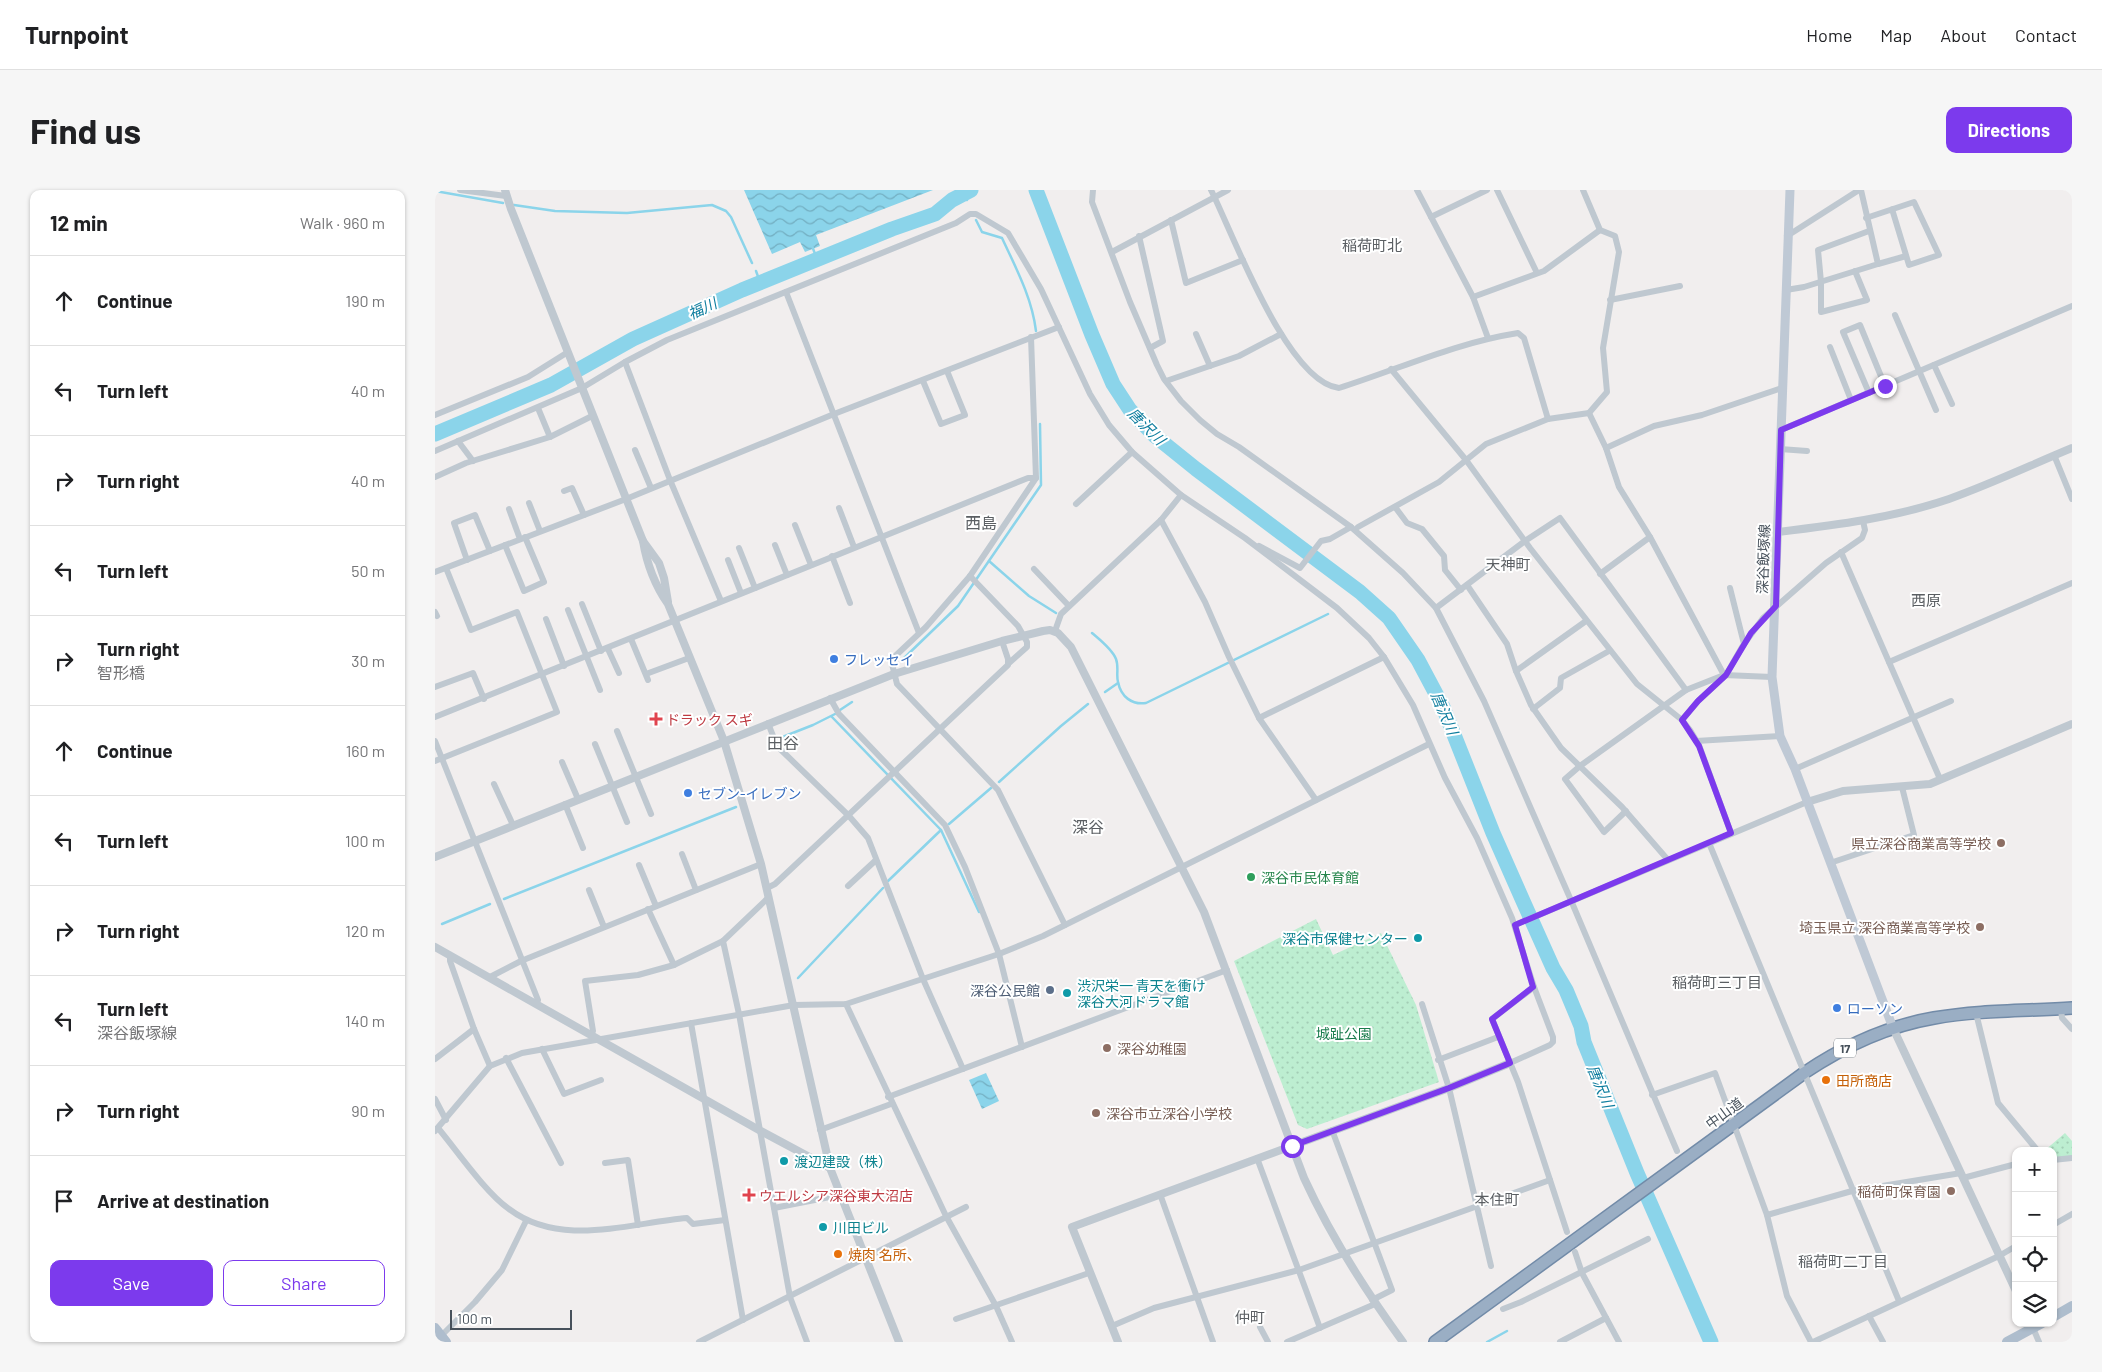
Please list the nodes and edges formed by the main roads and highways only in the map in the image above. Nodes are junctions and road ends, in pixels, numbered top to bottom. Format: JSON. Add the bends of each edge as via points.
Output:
{"nodes":[{"id":1,"x":1790,"y":190,"type":"edge"},
{"id":2,"x":2067,"y":1009,"type":"edge"},
{"id":3,"x":1893,"y":1028,"type":"junction"},
{"id":4,"x":2072,"y":1306,"type":"edge"},
{"id":5,"x":2057,"y":1315,"type":"edge"},
{"id":6,"x":2032,"y":1327,"type":"edge"},
{"id":7,"x":1435,"y":1342,"type":"edge"},
{"id":8,"x":2007,"y":1342,"type":"edge"}],
"edges":[{"from":1,"to":3,"type":"main road","name":"深谷飯塚線","via":[[1772,678],[1780,736]]},
{"from":2,"to":3,"type":"highway","name":"中山道","number":"17","via":[[1976,1013]]},
{"from":3,"to":7,"type":"highway","name":"中山道","number":"17","via":[[1847,1047],[1804,1073]]},
{"from":4,"to":5,"type":"main road"},
{"from":6,"to":8,"type":"main road"}]}
